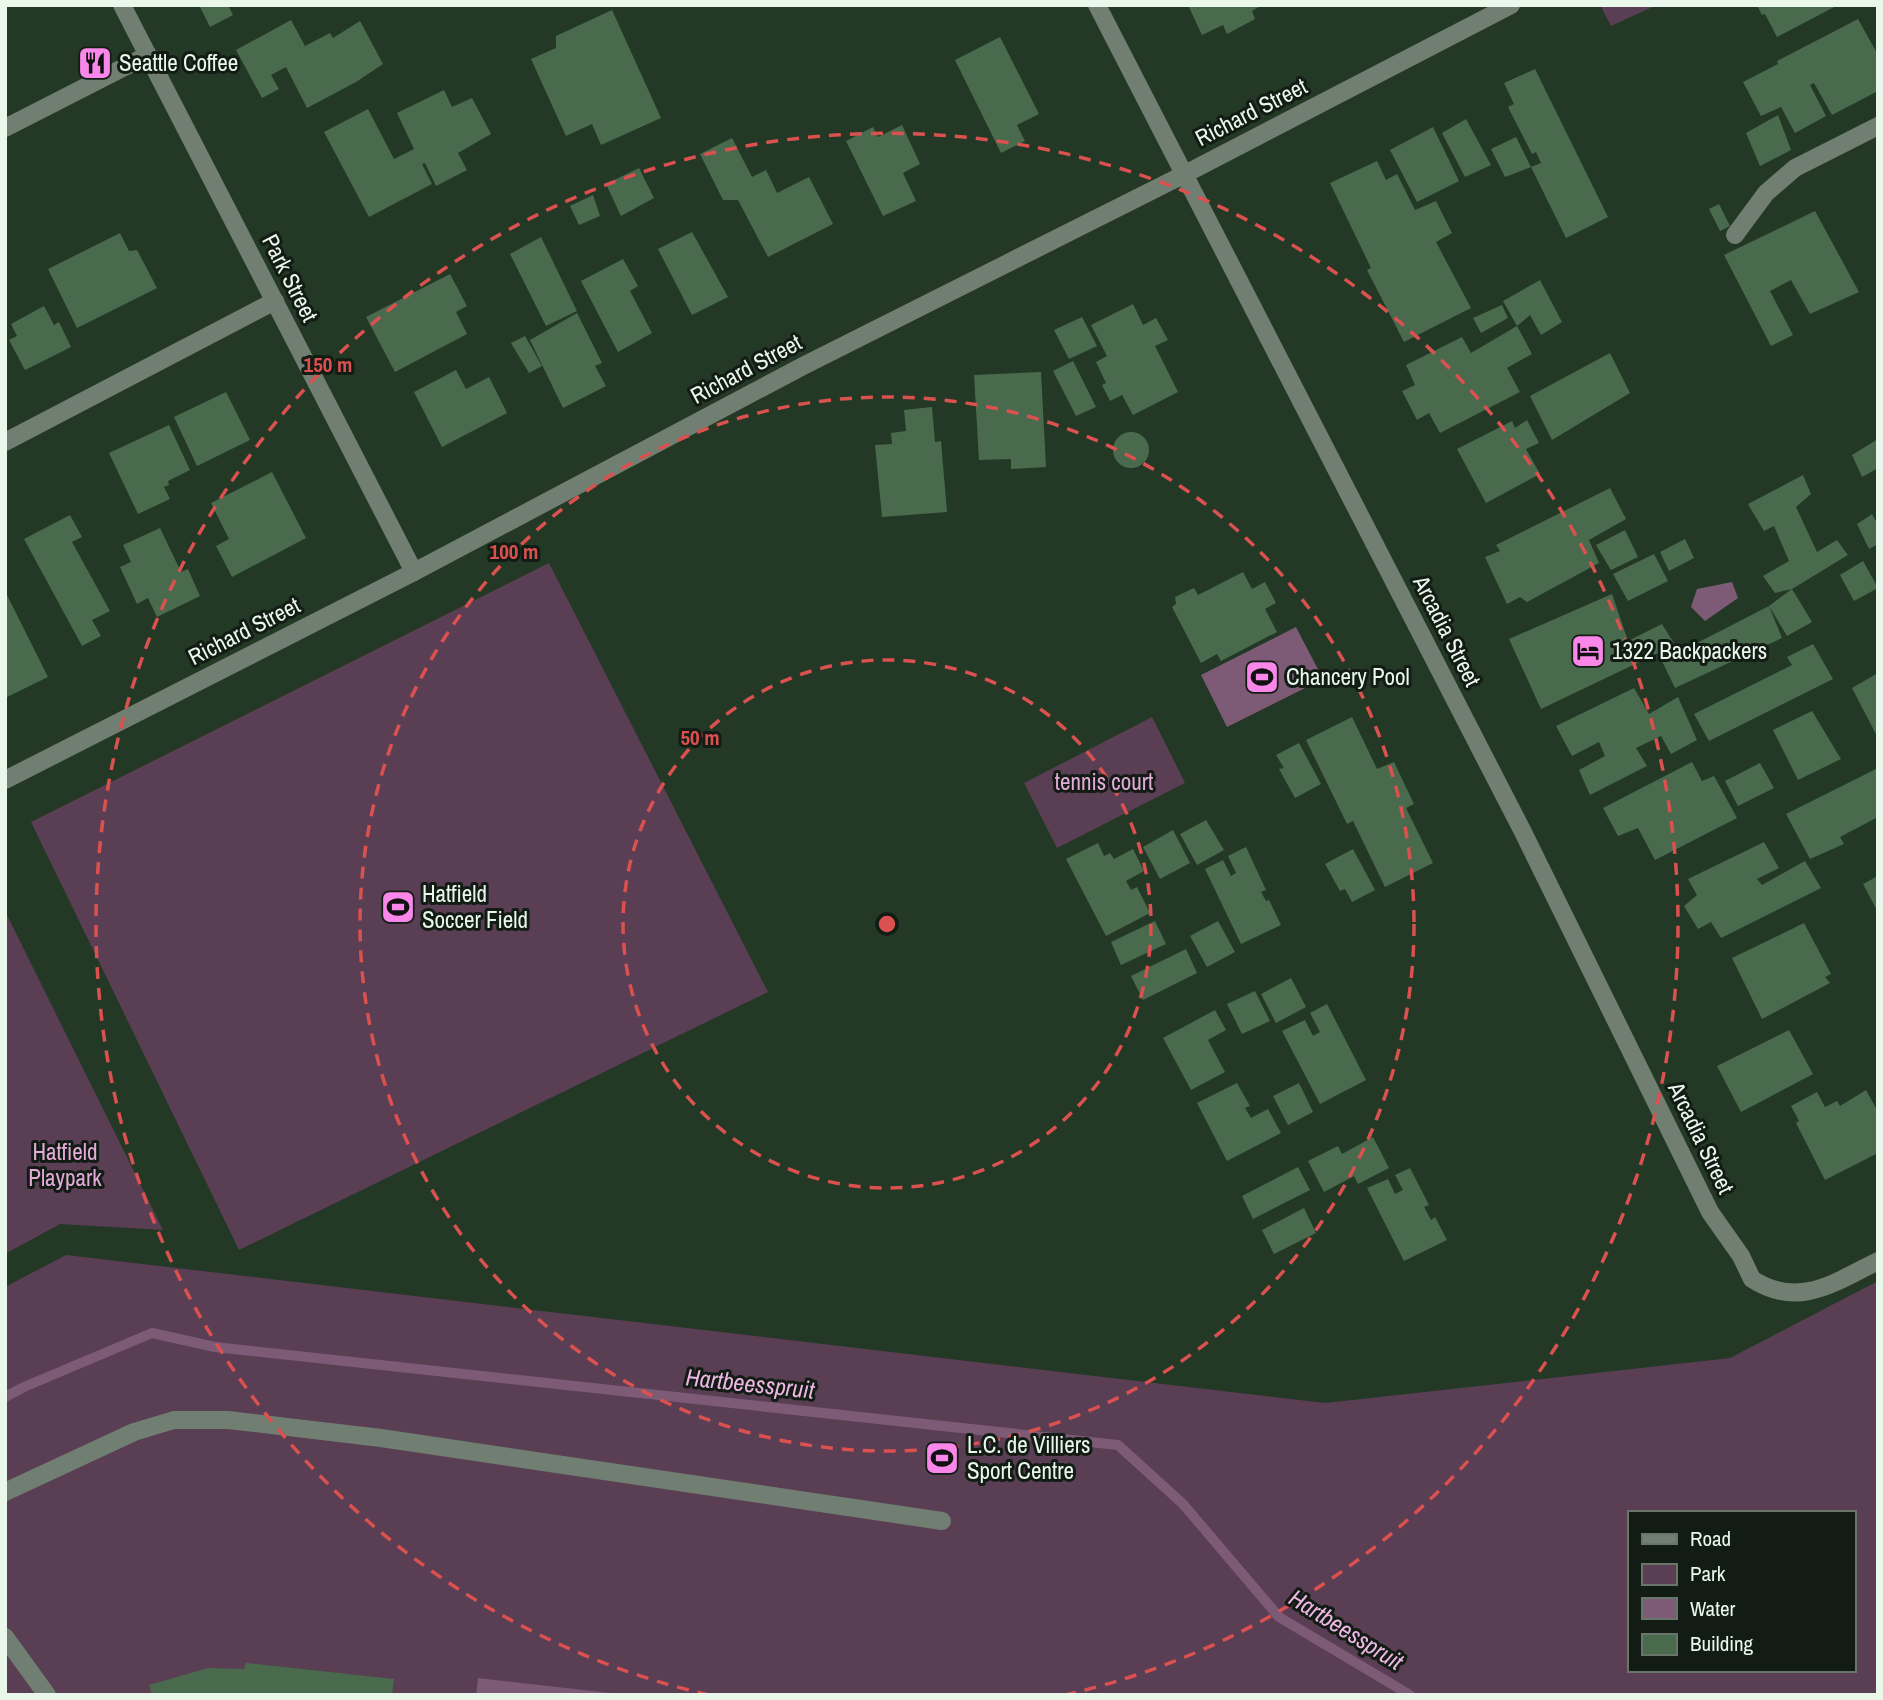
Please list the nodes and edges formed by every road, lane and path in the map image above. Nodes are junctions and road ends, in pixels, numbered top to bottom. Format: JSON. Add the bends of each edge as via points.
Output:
{"nodes":[{"id":1,"x":122,"y":5,"type":"edge"},
{"id":2,"x":1097,"y":5,"type":"edge"},
{"id":3,"x":1511,"y":5,"type":"edge"},
{"id":4,"x":148,"y":55,"type":"junction"},
{"id":5,"x":1878,"y":126,"type":"edge"},
{"id":6,"x":5,"y":128,"type":"edge"},
{"id":7,"x":1185,"y":174,"type":"junction"},
{"id":8,"x":1735,"y":235,"type":"dead end"},
{"id":9,"x":275,"y":302,"type":"junction"},
{"id":10,"x":5,"y":443,"type":"edge"},
{"id":11,"x":414,"y":572,"type":"junction"},
{"id":12,"x":5,"y":780,"type":"edge"},
{"id":13,"x":1878,"y":1261,"type":"edge"},
{"id":14,"x":5,"y":1492,"type":"edge"},
{"id":15,"x":942,"y":1521,"type":"dead end"},
{"id":16,"x":5,"y":1637,"type":"edge"},
{"id":17,"x":47,"y":1695,"type":"edge"}],
"edges":[{"from":1,"to":4,"type":"street","name":"Park Street"},
{"from":2,"to":7,"type":"street","name":"Arcadia Street"},
{"from":3,"to":7,"type":"street","name":"Richard Street"},
{"from":4,"to":6,"type":"street"},
{"from":4,"to":9,"type":"street","name":"Park Street"},
{"from":5,"to":8,"type":"street","via":[[1795,168],[1766,193]]},
{"from":7,"to":11,"type":"street","name":"Richard Street","via":[[803,366]]},
{"from":7,"to":13,"type":"street","name":"Arcadia Street","via":[[1522,832],[1710,1212],[1752,1279],[1763,1287],[1795,1294],[1839,1281]]},
{"from":9,"to":10,"type":"street"},
{"from":9,"to":11,"type":"street","name":"Park Street"},
{"from":11,"to":12,"type":"street","name":"Richard Street"},
{"from":14,"to":15,"type":"street","via":[[134,1432],[174,1420],[217,1419],[381,1438]]},
{"from":16,"to":17,"type":"street"}]}
